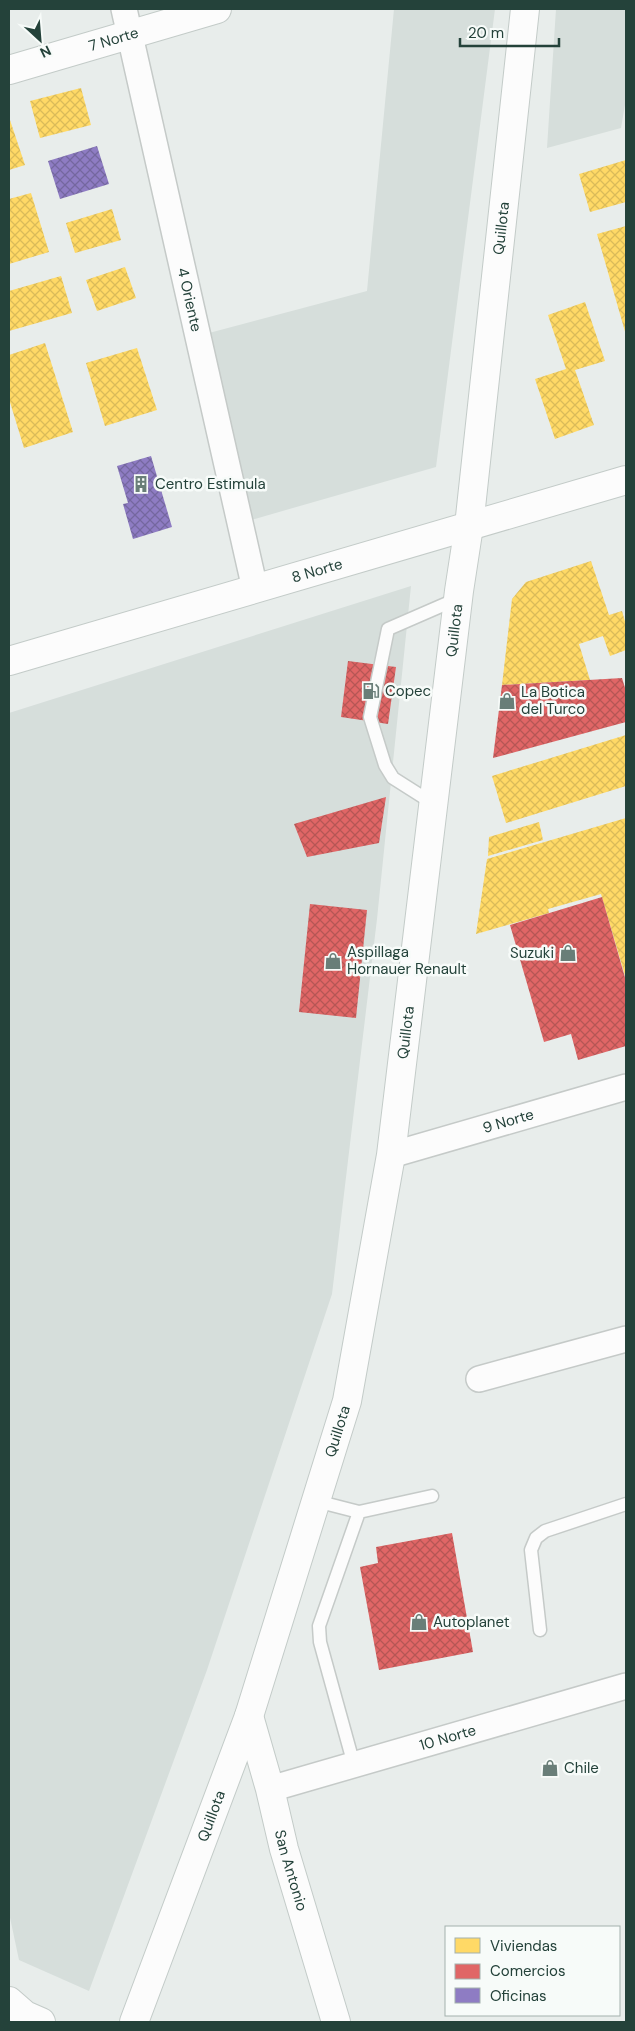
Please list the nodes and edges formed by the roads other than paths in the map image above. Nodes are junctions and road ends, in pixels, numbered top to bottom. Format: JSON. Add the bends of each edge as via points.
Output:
{"nodes":[{"id":1,"x":217,"y":9,"type":"edge"},
{"id":2,"x":524,"y":9,"type":"edge"},
{"id":3,"x":127,"y":22,"type":"edge"},
{"id":4,"x":9,"y":70,"type":"edge"},
{"id":5,"x":626,"y":480,"type":"edge"},
{"id":6,"x":469,"y":526,"type":"junction"},
{"id":7,"x":255,"y":589,"type":"junction"},
{"id":8,"x":458,"y":599,"type":"junction"},
{"id":9,"x":9,"y":661,"type":"edge"},
{"id":10,"x":434,"y":804,"type":"junction"},
{"id":11,"x":626,"y":1087,"type":"edge"},
{"id":12,"x":391,"y":1155,"type":"junction"},
{"id":13,"x":626,"y":1339,"type":"edge"},
{"id":14,"x":478,"y":1379,"type":"dead end"},
{"id":15,"x":432,"y":1496,"type":"dead end"},
{"id":16,"x":316,"y":1501,"type":"junction"},
{"id":17,"x":626,"y":1504,"type":"edge"},
{"id":18,"x":359,"y":1512,"type":"junction"},
{"id":19,"x":540,"y":1630,"type":"dead end"},
{"id":20,"x":626,"y":1686,"type":"edge"},
{"id":21,"x":249,"y":1716,"type":"junction"},
{"id":22,"x":354,"y":1765,"type":"junction"},
{"id":23,"x":270,"y":1790,"type":"junction"},
{"id":24,"x":9,"y":2001,"type":"edge"},
{"id":25,"x":136,"y":2015,"type":"edge"},
{"id":26,"x":41,"y":2022,"type":"edge"},
{"id":27,"x":115,"y":2022,"type":"edge"},
{"id":28,"x":336,"y":2022,"type":"edge"}],
"edges":[{"from":1,"to":3,"type":"main road","name":"7 Norte"},
{"from":2,"to":6,"type":"main road","name":"Quillota"},
{"from":3,"to":4,"type":"main road","name":"7 Norte"},
{"from":3,"to":7,"type":"street","name":"4 Oriente"},
{"from":5,"to":6,"type":"main road","name":"8 Norte"},
{"from":6,"to":7,"type":"main road","name":"8 Norte"},
{"from":6,"to":8,"type":"main road","name":"Quillota"},
{"from":7,"to":9,"type":"main road","name":"8 Norte"},
{"from":8,"to":10,"type":"main road","name":"Quillota"},
{"from":8,"to":10,"type":"lane","via":[[388,629],[370,717],[385,765],[393,778]]},
{"from":10,"to":12,"type":"main road","name":"Quillota"},
{"from":11,"to":12,"type":"street","name":"9 Norte"},
{"from":12,"to":16,"type":"main road","name":"Quillota","via":[[347,1401]]},
{"from":13,"to":14,"type":"street"},
{"from":15,"to":18,"type":"lane"},
{"from":16,"to":18,"type":"lane"},
{"from":16,"to":21,"type":"main road","name":"Quillota"},
{"from":17,"to":19,"type":"lane","via":[[545,1530],[536,1538],[531,1550]]},
{"from":18,"to":22,"type":"lane","via":[[318,1626]]},
{"from":20,"to":22,"type":"street","name":"10 Norte"},
{"from":21,"to":23,"type":"main road","name":"San Antonio"},
{"from":21,"to":25,"type":"main road","name":"Quillota"},
{"from":22,"to":23,"type":"street","name":"10 Norte"},
{"from":23,"to":28,"type":"main road","name":"San Antonio","via":[[284,1849]]},
{"from":24,"to":26,"type":"main road","via":[[25,2015]]},
{"from":25,"to":27,"type":"main road"}]}
